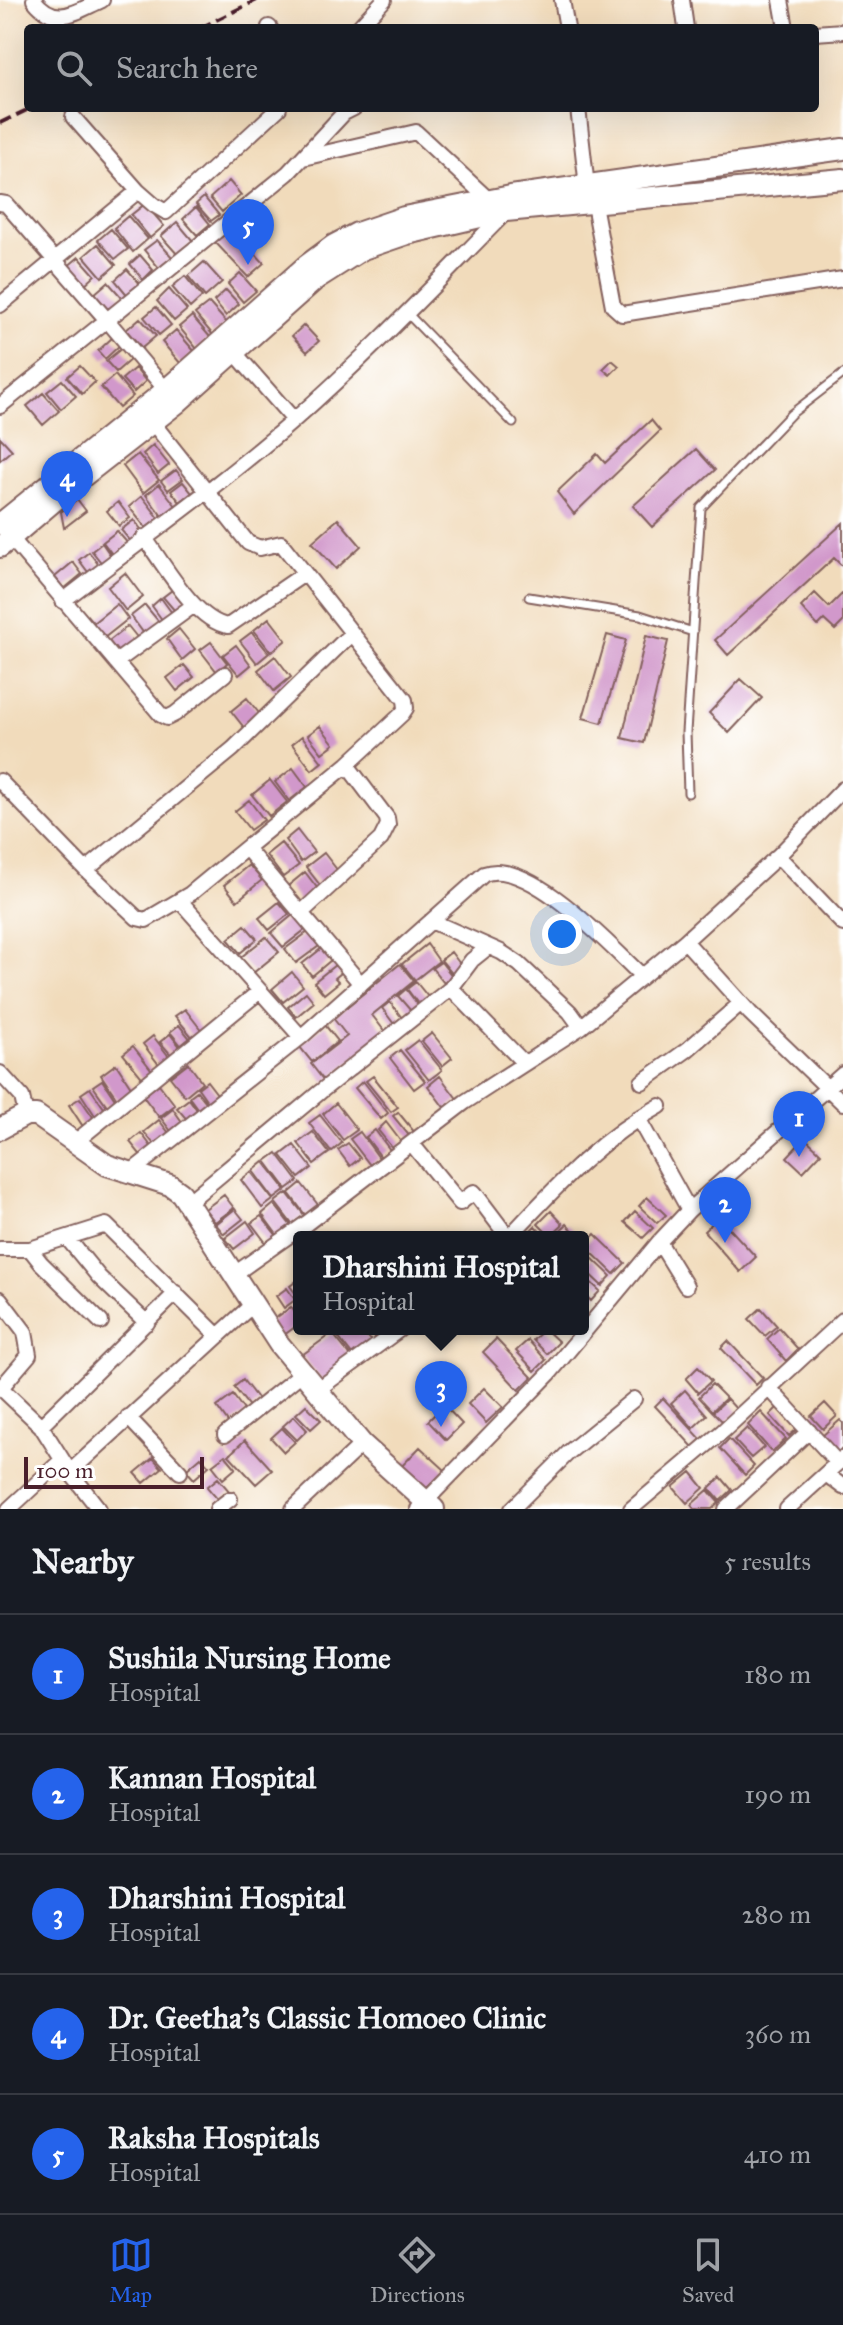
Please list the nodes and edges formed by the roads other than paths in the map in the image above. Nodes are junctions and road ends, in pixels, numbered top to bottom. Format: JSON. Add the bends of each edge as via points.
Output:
{"nodes":[{"id":1,"x":34,"y":0,"type":"edge"},
{"id":2,"x":102,"y":0,"type":"edge"},
{"id":3,"x":384,"y":0,"type":"edge"},
{"id":4,"x":562,"y":0,"type":"edge"},
{"id":5,"x":682,"y":0,"type":"edge"},
{"id":6,"x":781,"y":0,"type":"edge"},
{"id":7,"x":362,"y":24,"type":"edge"},
{"id":8,"x":566,"y":24,"type":"edge"},
{"id":9,"x":685,"y":24,"type":"edge"},
{"id":10,"x":785,"y":24,"type":"edge"},
{"id":11,"x":843,"y":31,"type":"edge"},
{"id":12,"x":819,"y":33,"type":"edge"},
{"id":13,"x":275,"y":112,"type":"edge"},
{"id":14,"x":346,"y":112,"type":"edge"},
{"id":15,"x":579,"y":112,"type":"edge"},
{"id":16,"x":73,"y":117,"type":"dead end"},
{"id":17,"x":843,"y":149,"type":"edge"},
{"id":18,"x":301,"y":158,"type":"junction"},
{"id":19,"x":843,"y":179,"type":"edge"},
{"id":20,"x":138,"y":191,"type":"junction"},
{"id":21,"x":591,"y":195,"type":"junction"},
{"id":22,"x":0,"y":203,"type":"edge"},
{"id":23,"x":498,"y":206,"type":"junction"},
{"id":24,"x":53,"y":261,"type":"junction"},
{"id":25,"x":843,"y":279,"type":"edge"},
{"id":26,"x":0,"y":305,"type":"edge"},
{"id":27,"x":407,"y":313,"type":"junction"},
{"id":28,"x":107,"y":320,"type":"junction"},
{"id":29,"x":229,"y":345,"type":"junction"},
{"id":30,"x":843,"y":374,"type":"edge"},
{"id":31,"x":166,"y":390,"type":"junction"},
{"id":32,"x":0,"y":406,"type":"edge"},
{"id":33,"x":294,"y":420,"type":"junction"},
{"id":34,"x":153,"y":423,"type":"junction"},
{"id":35,"x":513,"y":423,"type":"dead end"},
{"id":36,"x":209,"y":491,"type":"junction"},
{"id":37,"x":3,"y":533,"type":"edge"},
{"id":38,"x":144,"y":537,"type":"junction"},
{"id":39,"x":304,"y":574,"type":"junction"},
{"id":40,"x":529,"y":597,"type":"dead end"},
{"id":41,"x":63,"y":601,"type":"junction"},
{"id":42,"x":194,"y":605,"type":"junction"},
{"id":43,"x":693,"y":632,"type":"junction"},
{"id":44,"x":352,"y":633,"type":"junction"},
{"id":45,"x":116,"y":662,"type":"junction"},
{"id":46,"x":225,"y":674,"type":"dead end"},
{"id":47,"x":347,"y":765,"type":"junction"},
{"id":48,"x":0,"y":781,"type":"edge"},
{"id":49,"x":843,"y":789,"type":"edge"},
{"id":50,"x":688,"y":793,"type":"dead end"},
{"id":51,"x":246,"y":848,"type":"junction"},
{"id":52,"x":778,"y":856,"type":"junction"},
{"id":53,"x":86,"y":870,"type":"junction"},
{"id":54,"x":181,"y":902,"type":"junction"},
{"id":55,"x":301,"y":913,"type":"junction"},
{"id":56,"x":431,"y":921,"type":"junction"},
{"id":57,"x":843,"y":924,"type":"edge"},
{"id":58,"x":685,"y":941,"type":"junction"},
{"id":59,"x":487,"y":948,"type":"junction"},
{"id":60,"x":642,"y":976,"type":"junction"},
{"id":61,"x":361,"y":984,"type":"junction"},
{"id":62,"x":451,"y":988,"type":"junction"},
{"id":63,"x":260,"y":991,"type":"junction"},
{"id":64,"x":741,"y":1003,"type":"junction"},
{"id":65,"x":581,"y":1027,"type":"junction"},
{"id":66,"x":301,"y":1037,"type":"junction"},
{"id":67,"x":523,"y":1062,"type":"junction"},
{"id":68,"x":0,"y":1073,"type":"edge"},
{"id":69,"x":843,"y":1074,"type":"edge"},
{"id":70,"x":642,"y":1082,"type":"dead end"},
{"id":71,"x":828,"y":1089,"type":"junction"},
{"id":72,"x":843,"y":1103,"type":"edge"},
{"id":73,"x":660,"y":1106,"type":"dead end"},
{"id":74,"x":26,"y":1115,"type":"junction"},
{"id":75,"x":638,"y":1118,"type":"junction"},
{"id":76,"x":0,"y":1129,"type":"edge"},
{"id":77,"x":74,"y":1143,"type":"junction"},
{"id":78,"x":412,"y":1144,"type":"junction"},
{"id":79,"x":131,"y":1172,"type":"junction"},
{"id":80,"x":188,"y":1202,"type":"junction"},
{"id":81,"x":689,"y":1210,"type":"junction"},
{"id":82,"x":296,"y":1231,"type":"edge"},
{"id":83,"x":504,"y":1231,"type":"edge"},
{"id":84,"x":515,"y":1231,"type":"edge"},
{"id":85,"x":293,"y":1233,"type":"edge"},
{"id":86,"x":68,"y":1239,"type":"junction"},
{"id":87,"x":659,"y":1242,"type":"junction"},
{"id":88,"x":0,"y":1249,"type":"edge"},
{"id":89,"x":30,"y":1249,"type":"junction"},
{"id":90,"x":233,"y":1275,"type":"junction"},
{"id":91,"x":686,"y":1286,"type":"dead end"},
{"id":92,"x":176,"y":1293,"type":"junction"},
{"id":93,"x":0,"y":1299,"type":"edge"},
{"id":94,"x":252,"y":1305,"type":"junction"},
{"id":95,"x":589,"y":1317,"type":"edge"},
{"id":96,"x":843,"y":1320,"type":"edge"},
{"id":97,"x":101,"y":1322,"type":"dead end"},
{"id":98,"x":147,"y":1323,"type":"junction"},
{"id":99,"x":392,"y":1335,"type":"edge"},
{"id":100,"x":576,"y":1335,"type":"edge"},
{"id":101,"x":218,"y":1336,"type":"junction"},
{"id":102,"x":302,"y":1373,"type":"junction"},
{"id":103,"x":768,"y":1387,"type":"junction"},
{"id":104,"x":0,"y":1388,"type":"edge"},
{"id":105,"x":317,"y":1390,"type":"junction"},
{"id":106,"x":634,"y":1399,"type":"dead end"},
{"id":107,"x":128,"y":1417,"type":"junction"},
{"id":108,"x":41,"y":1426,"type":"junction"},
{"id":109,"x":809,"y":1431,"type":"junction"},
{"id":110,"x":225,"y":1435,"type":"dead end"},
{"id":111,"x":362,"y":1444,"type":"junction"},
{"id":112,"x":841,"y":1460,"type":"edge"},
{"id":113,"x":66,"y":1466,"type":"junction"},
{"id":114,"x":180,"y":1472,"type":"dead end"},
{"id":115,"x":826,"y":1474,"type":"junction"},
{"id":116,"x":843,"y":1487,"type":"edge"},
{"id":117,"x":230,"y":1499,"type":"dead end"},
{"id":118,"x":425,"y":1507,"type":"edge"},
{"id":119,"x":9,"y":1509,"type":"edge"},
{"id":120,"x":99,"y":1509,"type":"edge"},
{"id":121,"x":217,"y":1509,"type":"edge"},
{"id":122,"x":293,"y":1509,"type":"edge"},
{"id":123,"x":512,"y":1509,"type":"edge"},
{"id":124,"x":631,"y":1509,"type":"edge"},
{"id":125,"x":726,"y":1509,"type":"edge"},
{"id":126,"x":787,"y":1509,"type":"edge"}],
"edges":[{"from":1,"to":2,"type":"street","via":[[48,15],[58,17]]},
{"from":3,"to":7,"type":"street"},
{"from":4,"to":8,"type":"street"},
{"from":5,"to":9,"type":"street"},
{"from":6,"to":10,"type":"street"},
{"from":11,"to":12,"type":"street"},
{"from":13,"to":20,"type":"street","via":[[166,212]]},
{"from":14,"to":18,"type":"street"},
{"from":15,"to":21,"type":"street"},
{"from":16,"to":20,"type":"street"},
{"from":17,"to":21,"type":"main road"},
{"from":18,"to":23,"type":"street","via":[[416,132]]},
{"from":18,"to":28,"type":"street"},
{"from":19,"to":21,"type":"main road"},
{"from":20,"to":24,"type":"street"},
{"from":21,"to":23,"type":"main road"},
{"from":21,"to":25,"type":"street","via":[[613,306],[622,314]]},
{"from":22,"to":24,"type":"street"},
{"from":23,"to":27,"type":"street"},
{"from":23,"to":29,"type":"main road","via":[[363,249]]},
{"from":24,"to":26,"type":"street"},
{"from":24,"to":28,"type":"street"},
{"from":27,"to":33,"type":"street"},
{"from":27,"to":35,"type":"lane"},
{"from":28,"to":31,"type":"street"},
{"from":28,"to":32,"type":"street"},
{"from":29,"to":31,"type":"main road"},
{"from":29,"to":33,"type":"street"},
{"from":29,"to":34,"type":"main road"},
{"from":30,"to":43,"type":"lane","via":[[791,414],[701,508]]},
{"from":31,"to":37,"type":"main road"},
{"from":33,"to":36,"type":"street"},
{"from":34,"to":36,"type":"street"},
{"from":34,"to":37,"type":"main road"},
{"from":36,"to":38,"type":"street"},
{"from":36,"to":39,"type":"street","via":[[248,543],[260,548],[281,543]]},
{"from":37,"to":41,"type":"street"},
{"from":38,"to":41,"type":"street"},
{"from":38,"to":42,"type":"street"},
{"from":39,"to":42,"type":"street","via":[[228,626],[217,625]]},
{"from":39,"to":44,"type":"street"},
{"from":40,"to":43,"type":"lane","via":[[640,615]]},
{"from":41,"to":45,"type":"street"},
{"from":42,"to":45,"type":"street"},
{"from":43,"to":50,"type":"lane"},
{"from":44,"to":47,"type":"street","via":[[406,708]]},
{"from":44,"to":53,"type":"street","via":[[233,749]]},
{"from":45,"to":46,"type":"street","via":[[155,711],[167,718]]},
{"from":47,"to":51,"type":"street"},
{"from":47,"to":55,"type":"street","via":[[387,818],[386,830]]},
{"from":48,"to":53,"type":"street"},
{"from":49,"to":52,"type":"street"},
{"from":51,"to":54,"type":"street"},
{"from":51,"to":55,"type":"street"},
{"from":52,"to":57,"type":"street"},
{"from":52,"to":58,"type":"street"},
{"from":53,"to":54,"type":"street","via":[[140,920]]},
{"from":54,"to":63,"type":"street"},
{"from":55,"to":61,"type":"street"},
{"from":56,"to":59,"type":"street"},
{"from":56,"to":60,"type":"street","via":[[484,874],[502,872],[561,900]]},
{"from":56,"to":61,"type":"street"},
{"from":58,"to":60,"type":"street"},
{"from":58,"to":64,"type":"street"},
{"from":59,"to":62,"type":"street"},
{"from":59,"to":65,"type":"street","via":[[519,964]]},
{"from":60,"to":65,"type":"street"},
{"from":61,"to":66,"type":"street"},
{"from":62,"to":67,"type":"street"},
{"from":62,"to":80,"type":"street"},
{"from":63,"to":66,"type":"street"},
{"from":63,"to":77,"type":"street"},
{"from":64,"to":70,"type":"street"},
{"from":64,"to":71,"type":"street"},
{"from":65,"to":67,"type":"street"},
{"from":66,"to":79,"type":"street"},
{"from":67,"to":78,"type":"street"},
{"from":68,"to":74,"type":"street","via":[[22,1097]]},
{"from":69,"to":71,"type":"street"},
{"from":71,"to":72,"type":"street"},
{"from":71,"to":81,"type":"street"},
{"from":73,"to":75,"type":"street"},
{"from":74,"to":76,"type":"main road"},
{"from":74,"to":77,"type":"main road","via":[[45,1120]]},
{"from":75,"to":81,"type":"street"},
{"from":75,"to":84,"type":"street","via":[[584,1159]]},
{"from":77,"to":79,"type":"main road","via":[[107,1165]]},
{"from":78,"to":82,"type":"street"},
{"from":78,"to":83,"type":"street","via":[[460,1203],[474,1192]]},
{"from":79,"to":80,"type":"main road","via":[[170,1185]]},
{"from":80,"to":90,"type":"main road"},
{"from":81,"to":87,"type":"street"},
{"from":85,"to":90,"type":"street"},
{"from":86,"to":89,"type":"street"},
{"from":86,"to":92,"type":"street","via":[[106,1225]]},
{"from":86,"to":98,"type":"street"},
{"from":87,"to":91,"type":"street"},
{"from":87,"to":95,"type":"street"},
{"from":88,"to":89,"type":"street"},
{"from":89,"to":97,"type":"street"},
{"from":90,"to":94,"type":"main road"},
{"from":92,"to":98,"type":"street"},
{"from":92,"to":101,"type":"street"},
{"from":93,"to":104,"type":"street","via":[[25,1332],[29,1355]]},
{"from":94,"to":101,"type":"street"},
{"from":94,"to":102,"type":"main road"},
{"from":96,"to":103,"type":"street"},
{"from":98,"to":108,"type":"street"},
{"from":99,"to":105,"type":"street"},
{"from":100,"to":118,"type":"street","via":[[549,1374]]},
{"from":101,"to":107,"type":"street"},
{"from":102,"to":105,"type":"main road"},
{"from":102,"to":110,"type":"street"},
{"from":103,"to":109,"type":"street"},
{"from":103,"to":124,"type":"street"},
{"from":104,"to":108,"type":"street"},
{"from":105,"to":111,"type":"main road"},
{"from":106,"to":123,"type":"street","via":[[569,1452]]},
{"from":107,"to":113,"type":"street"},
{"from":107,"to":114,"type":"street"},
{"from":108,"to":113,"type":"street"},
{"from":109,"to":112,"type":"street"},
{"from":109,"to":125,"type":"street"},
{"from":111,"to":118,"type":"main road"},
{"from":111,"to":122,"type":"street"},
{"from":112,"to":115,"type":"street"},
{"from":113,"to":119,"type":"street"},
{"from":113,"to":120,"type":"street"},
{"from":115,"to":116,"type":"street"},
{"from":115,"to":126,"type":"street"},
{"from":117,"to":121,"type":"street"}]}
